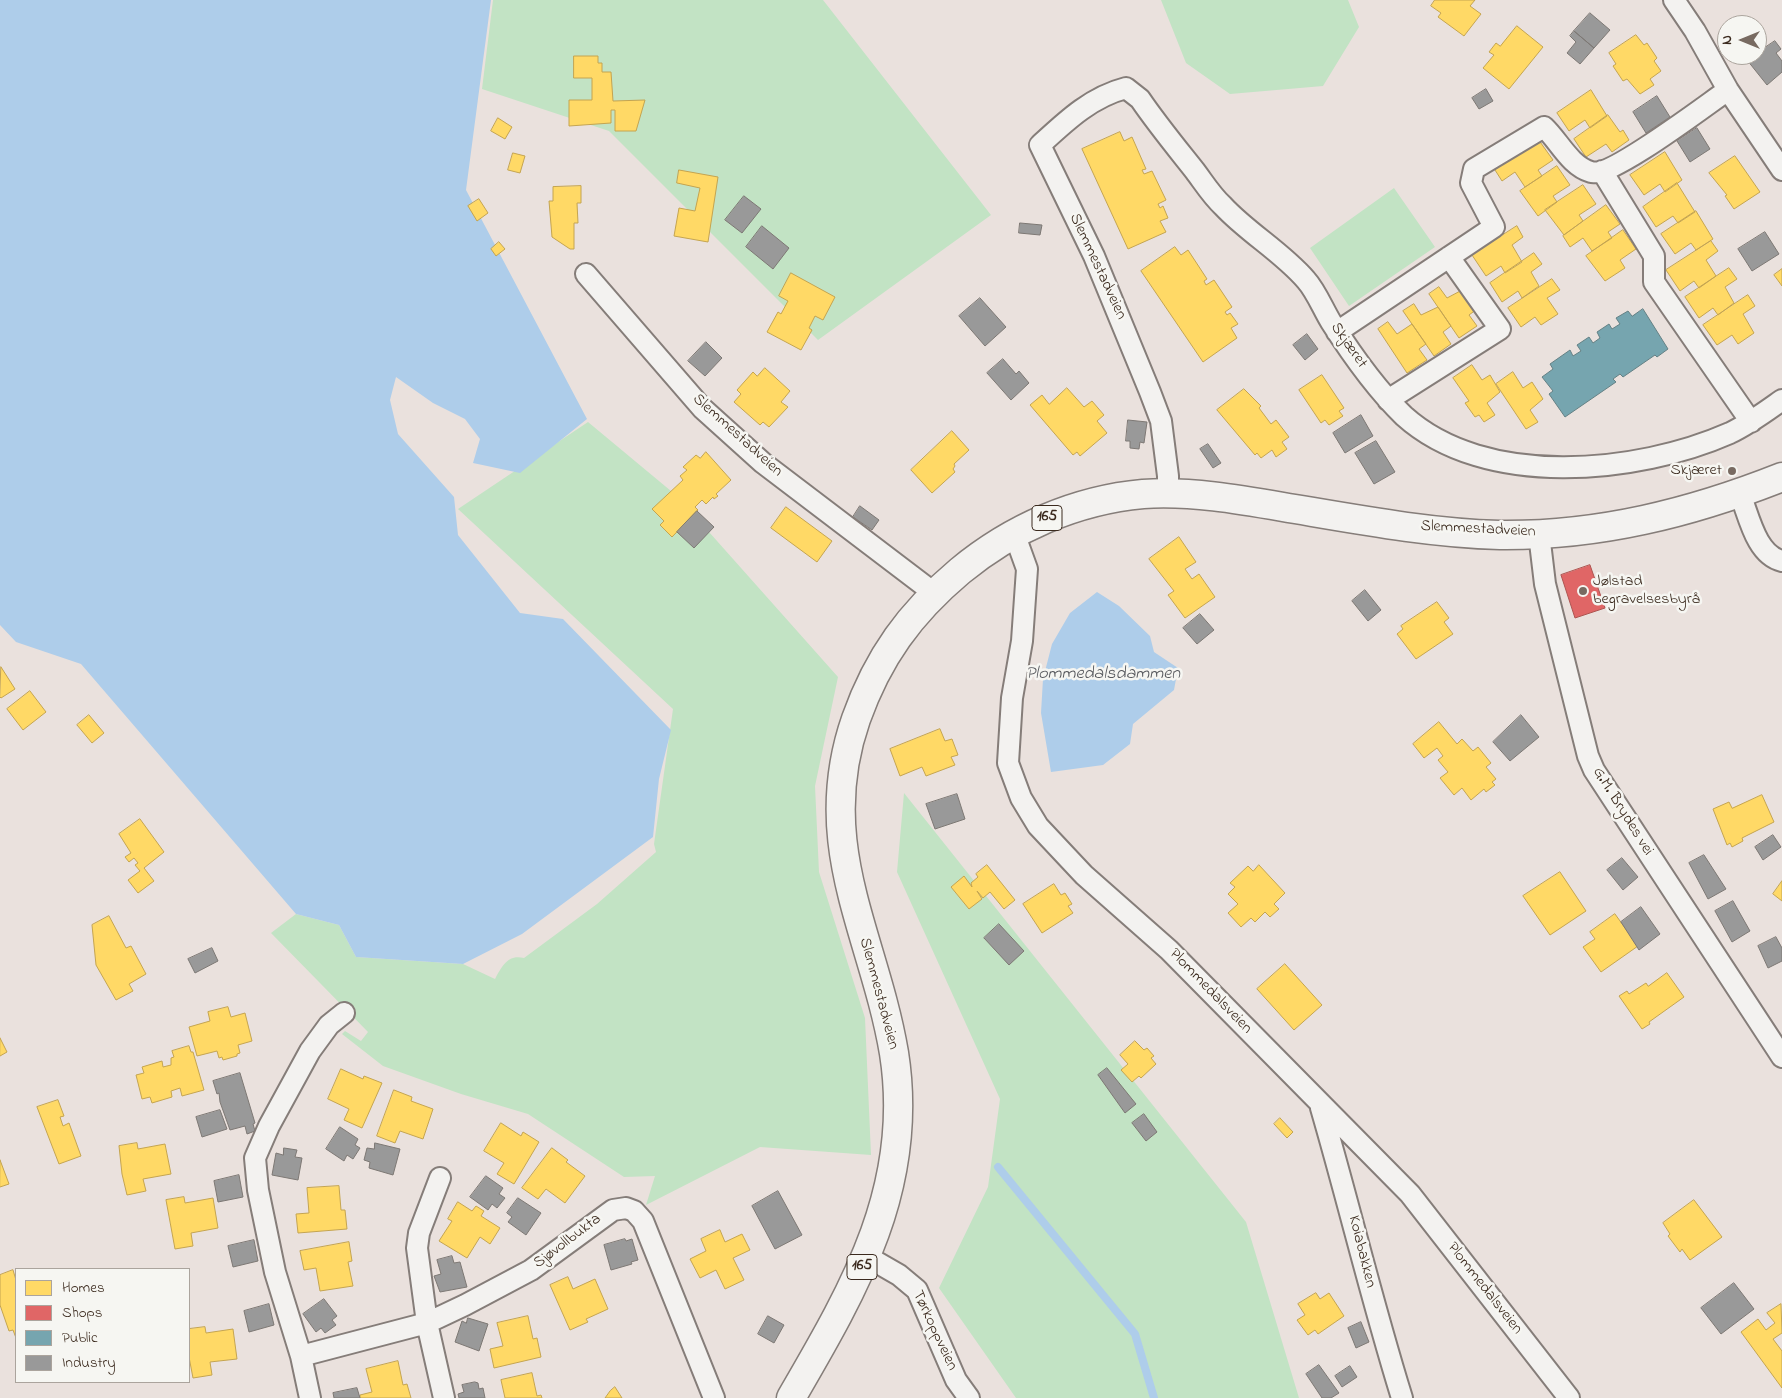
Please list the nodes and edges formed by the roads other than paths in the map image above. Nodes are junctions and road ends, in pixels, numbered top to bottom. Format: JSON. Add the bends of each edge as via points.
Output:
{"nodes":[{"id":1,"x":1674,"y":0,"type":"edge"},
{"id":2,"x":1126,"y":88,"type":"joint"},
{"id":3,"x":1728,"y":90,"type":"junction"},
{"id":4,"x":1782,"y":170,"type":"edge"},
{"id":5,"x":1602,"y":171,"type":"junction"},
{"id":6,"x":1450,"y":257,"type":"junction"},
{"id":7,"x":586,"y":274,"type":"dead end"},
{"id":8,"x":1337,"y":332,"type":"junction"},
{"id":9,"x":1388,"y":400,"type":"junction"},
{"id":10,"x":1782,"y":400,"type":"edge"},
{"id":11,"x":1751,"y":422,"type":"junction"},
{"id":12,"x":1782,"y":477,"type":"edge"},
{"id":13,"x":1168,"y":494,"type":"junction"},
{"id":14,"x":1740,"y":494,"type":"junction"},
{"id":15,"x":1014,"y":533,"type":"junction"},
{"id":16,"x":1539,"y":534,"type":"junction"},
{"id":17,"x":1782,"y":561,"type":"edge"},
{"id":18,"x":934,"y":593,"type":"junction"},
{"id":19,"x":344,"y":1014,"type":"dead end"},
{"id":20,"x":1782,"y":1057,"type":"edge"},
{"id":21,"x":1321,"y":1106,"type":"junction"},
{"id":22,"x":440,"y":1178,"type":"dead end"},
{"id":23,"x":866,"y":1256,"type":"junction"},
{"id":24,"x":427,"y":1323,"type":"junction"},
{"id":25,"x":301,"y":1356,"type":"junction"},
{"id":26,"x":310,"y":1398,"type":"edge"},
{"id":27,"x":444,"y":1398,"type":"edge"},
{"id":28,"x":714,"y":1398,"type":"edge"},
{"id":29,"x":791,"y":1398,"type":"edge"},
{"id":30,"x":970,"y":1398,"type":"edge"},
{"id":31,"x":1402,"y":1398,"type":"edge"},
{"id":32,"x":1569,"y":1398,"type":"edge"}],
"edges":[{"from":1,"to":3,"type":"street"},
{"from":2,"to":8,"type":"street","name":"Skjæret","via":[[1140,99],[1223,206],[1307,281]]},
{"from":2,"to":13,"type":"street","name":"Slemmestadveien","via":[[1107,93],[1078,111],[1040,145],[1118,310],[1161,421]]},
{"from":3,"to":4,"type":"street"},
{"from":3,"to":5,"type":"street","via":[[1622,162]]},
{"from":5,"to":6,"type":"street","via":[[1592,172],[1574,163],[1544,127],[1474,169],[1471,183],[1494,228]]},
{"from":5,"to":11,"type":"street","via":[[1654,256],[1654,282]]},
{"from":6,"to":8,"type":"street"},
{"from":6,"to":9,"type":"street","via":[[1500,330]]},
{"from":7,"to":18,"type":"street","name":"Slemmestadveien","via":[[702,408],[763,463]]},
{"from":8,"to":9,"type":"street","name":"Skjæret"},
{"from":9,"to":11,"type":"street","name":"Skjæret","via":[[1406,418],[1460,449],[1497,462],[1527,466],[1576,466],[1643,459],[1719,436]]},
{"from":10,"to":11,"type":"street","name":"Skjæret"},
{"from":12,"to":14,"type":"main road","name":"Slemmestadveien","number":"165"},
{"from":13,"to":15,"type":"main road","name":"Slemmestadveien","number":"165","via":[[1107,499],[1065,511]]},
{"from":13,"to":16,"type":"main road","name":"Slemmestadveien","number":"165","via":[[1220,497],[1431,529]]},
{"from":14,"to":16,"type":"main road","name":"Slemmestadveien","number":"165","via":[[1638,523]]},
{"from":14,"to":17,"type":"street","via":[[1763,549],[1772,558]]},
{"from":15,"to":18,"type":"main road","name":"Slemmestadveien","number":"165","via":[[976,558]]},
{"from":15,"to":21,"type":"street","name":"Plommedalsveien","via":[[1027,568],[1022,641],[1007,748],[1012,777],[1021,798],[1038,826],[1084,875],[1169,950]]},
{"from":16,"to":20,"type":"street","name":"G.M. Brydes vei","via":[[1549,601],[1594,770]]},
{"from":18,"to":23,"type":"main road","name":"Slemmestadveien","number":"165","via":[[891,644],[871,681],[855,722],[843,777],[840,832],[846,871],[893,1050],[898,1104],[893,1174],[887,1201]]},
{"from":19,"to":25,"type":"street","via":[[329,1026],[310,1051],[268,1126],[255,1158],[258,1190],[275,1272]]},
{"from":21,"to":31,"type":"street","name":"Koiabakken"},
{"from":21,"to":32,"type":"street","name":"Plommedalsveien","via":[[1410,1194]]},
{"from":22,"to":24,"type":"street","via":[[419,1233],[417,1248]]},
{"from":23,"to":29,"type":"main road","name":"Slemmestadveien","number":"165","via":[[859,1275]]},
{"from":23,"to":30,"type":"street","name":"Tørkoppveien","via":[[917,1290],[956,1380]]},
{"from":24,"to":25,"type":"street","name":"Sjøvollbukta"},
{"from":24,"to":27,"type":"street"},
{"from":24,"to":28,"type":"street","name":"Sjøvollbukta","via":[[531,1270],[607,1212],[626,1208],[643,1221]]},
{"from":25,"to":26,"type":"street"}]}
